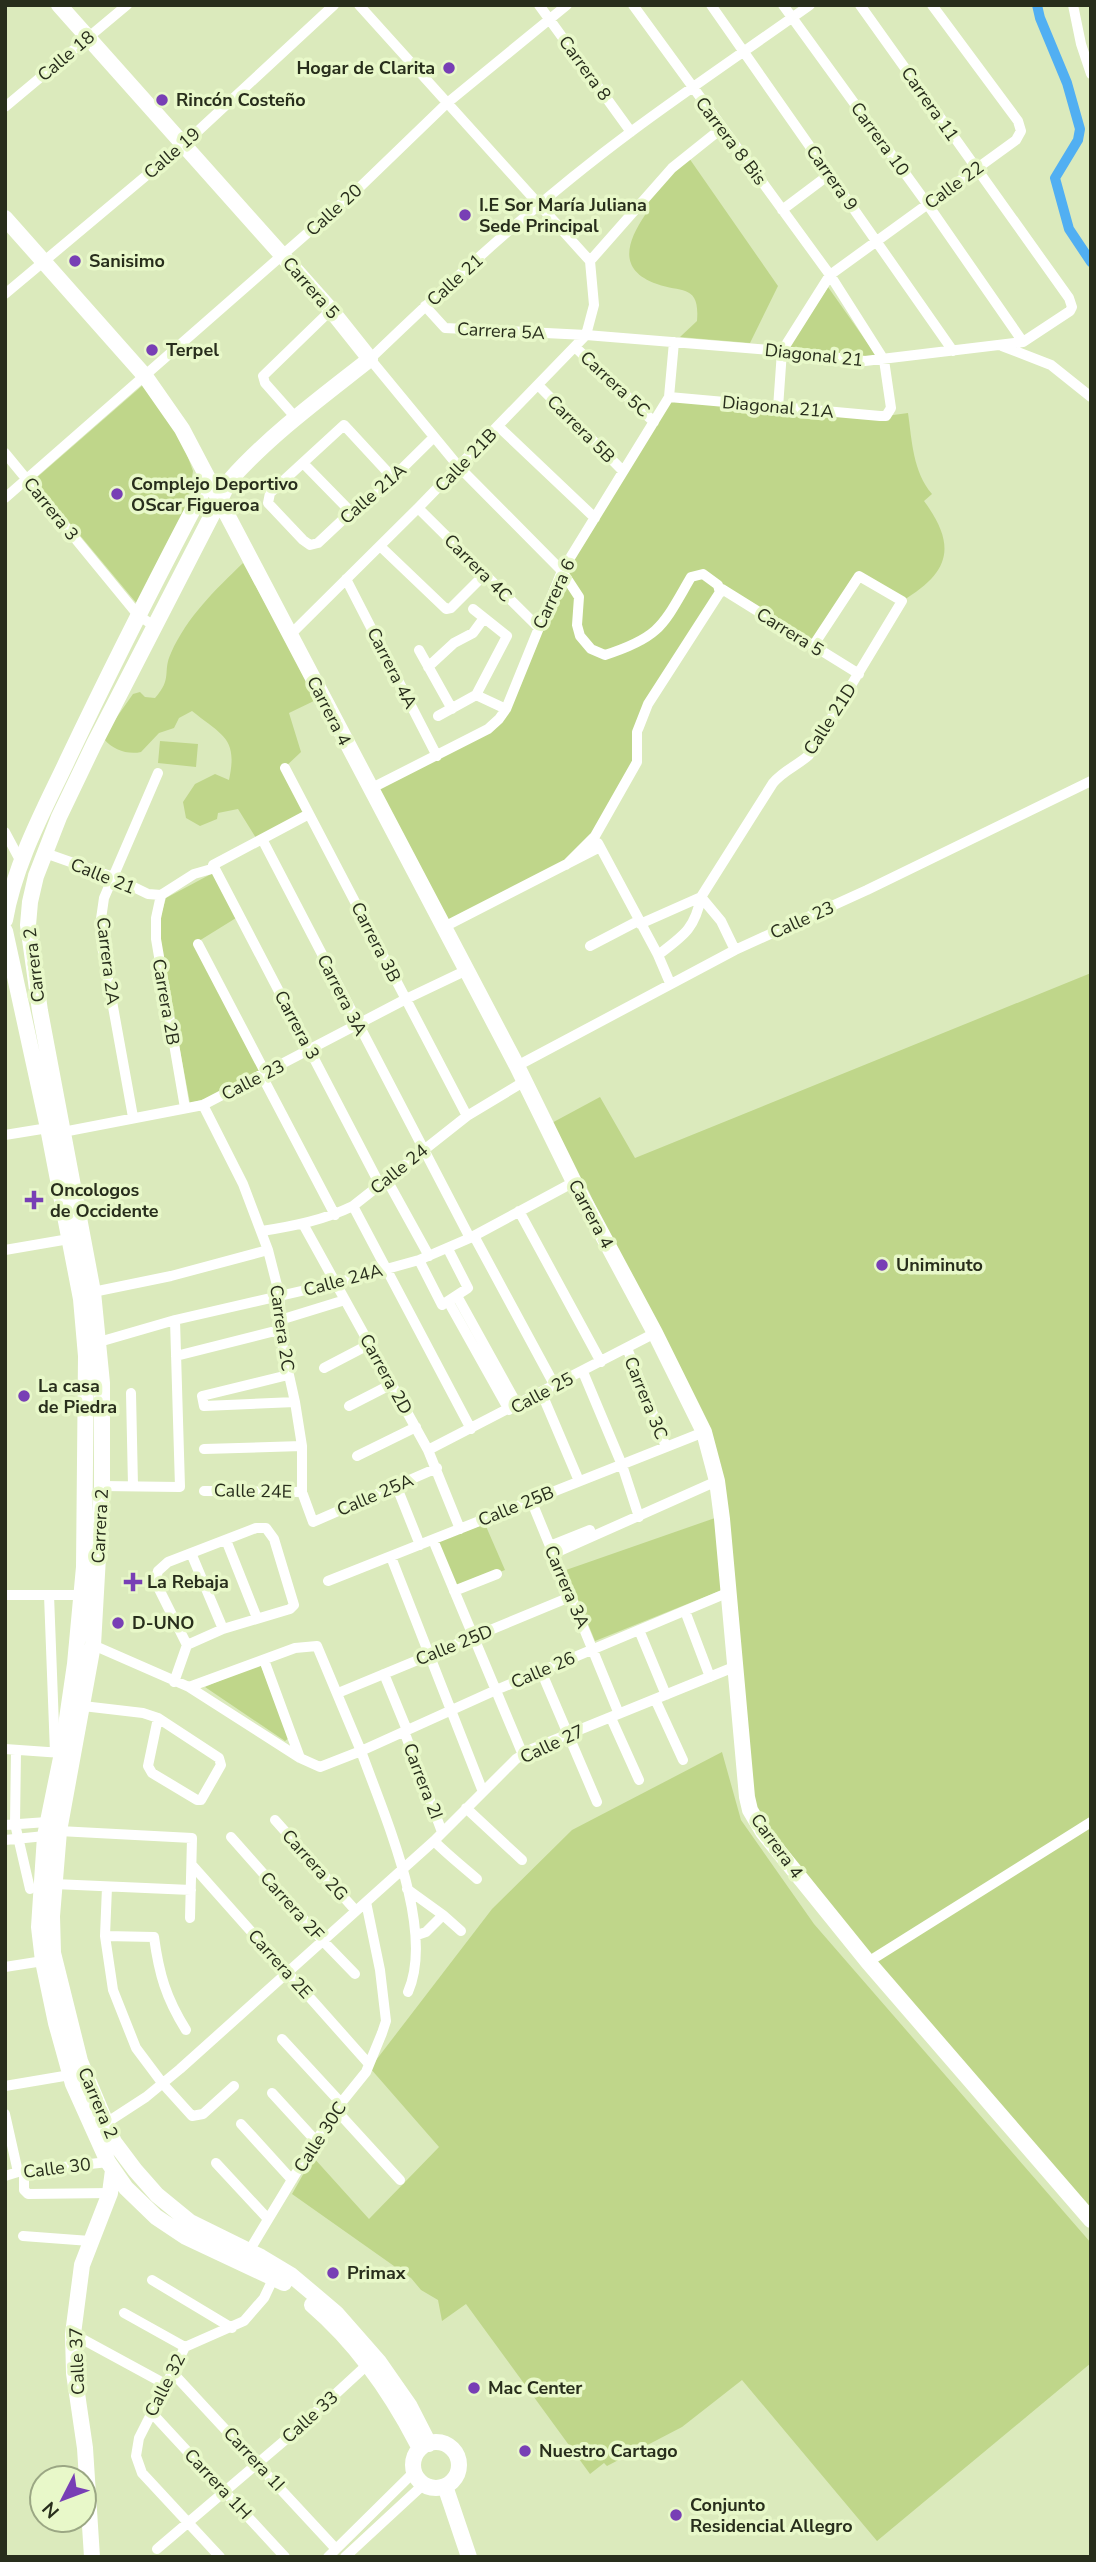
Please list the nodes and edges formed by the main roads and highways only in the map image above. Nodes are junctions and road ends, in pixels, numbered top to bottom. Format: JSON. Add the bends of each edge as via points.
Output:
{"nodes":[{"id":1,"x":59,"y":5,"type":"edge"},
{"id":2,"x":5,"y":218,"type":"edge"},
{"id":3,"x":370,"y":359,"type":"joint"},
{"id":4,"x":209,"y":479,"type":"junction"},
{"id":5,"x":218,"y":499,"type":"junction"},
{"id":6,"x":5,"y":920,"type":"edge"},
{"id":7,"x":5,"y":932,"type":"edge"},
{"id":8,"x":56,"y":1130,"type":"junction"},
{"id":9,"x":85,"y":1656,"type":"junction"},
{"id":10,"x":51,"y":1830,"type":"junction"},
{"id":11,"x":111,"y":2166,"type":"junction"},
{"id":12,"x":1091,"y":2220,"type":"edge"},
{"id":13,"x":425,"y":2446,"type":"junction"},
{"id":14,"x":430,"y":2483,"type":"junction"},
{"id":15,"x":92,"y":2557,"type":"edge"},
{"id":16,"x":458,"y":2557,"type":"edge"},
{"id":17,"x":469,"y":2557,"type":"edge"}],
"edges":[{"from":1,"to":3,"type":"main road","name":"Carrera 5"},
{"from":2,"to":4,"type":"main road","name":"Carrera 4","via":[[145,376]]},
{"from":3,"to":5,"type":"main road","name":"Calle 21","via":[[247,461]]},
{"from":4,"to":5,"type":"main road","name":"Carrera 4"},
{"from":4,"to":6,"type":"main road","name":"Carrera 2","via":[[138,615],[21,862]]},
{"from":5,"to":8,"type":"main road","name":"Carrera 2","via":[[94,744],[36,876],[28,925]]},
{"from":5,"to":12,"type":"main road","name":"Carrera 4","via":[[704,1432],[717,1481],[750,1810],[868,1962]]},
{"from":7,"to":8,"type":"main road","name":"Carrera 2"},
{"from":8,"to":9,"type":"main road","name":"Carrera 2","via":[[86,1356]]},
{"from":8,"to":9,"type":"main road","name":"Carrera 2","via":[[93,1292],[102,1395],[102,1486]]},
{"from":9,"to":10,"type":"main road","name":"Carrera 2","via":[[58,1753]]},
{"from":9,"to":10,"type":"main road","name":"Carrera 2","via":[[83,1706]]},
{"from":10,"to":11,"type":"main road","name":"Carrera 2","via":[[39,1927],[43,1961],[70,2075]]},
{"from":10,"to":13,"type":"main road","name":"Carrera 2","via":[[53,1953],[80,2061],[114,2142],[157,2195],[190,2222],[290,2275],[336,2313],[409,2405]]},
{"from":11,"to":13,"type":"main road","name":"Carrera 2","via":[[140,2204],[170,2228],[274,2277],[316,2309],[367,2365]]},
{"from":11,"to":15,"type":"main road","name":"Calle 37","via":[[110,2193],[82,2264],[73,2334]]},
{"from":13,"to":14,"type":"main road","via":[[414,2460]]},
{"from":13,"to":14,"type":"main road","via":[[443,2444],[458,2459],[457,2473]]},
{"from":14,"to":16,"type":"main road"},
{"from":14,"to":17,"type":"main road"}]}
